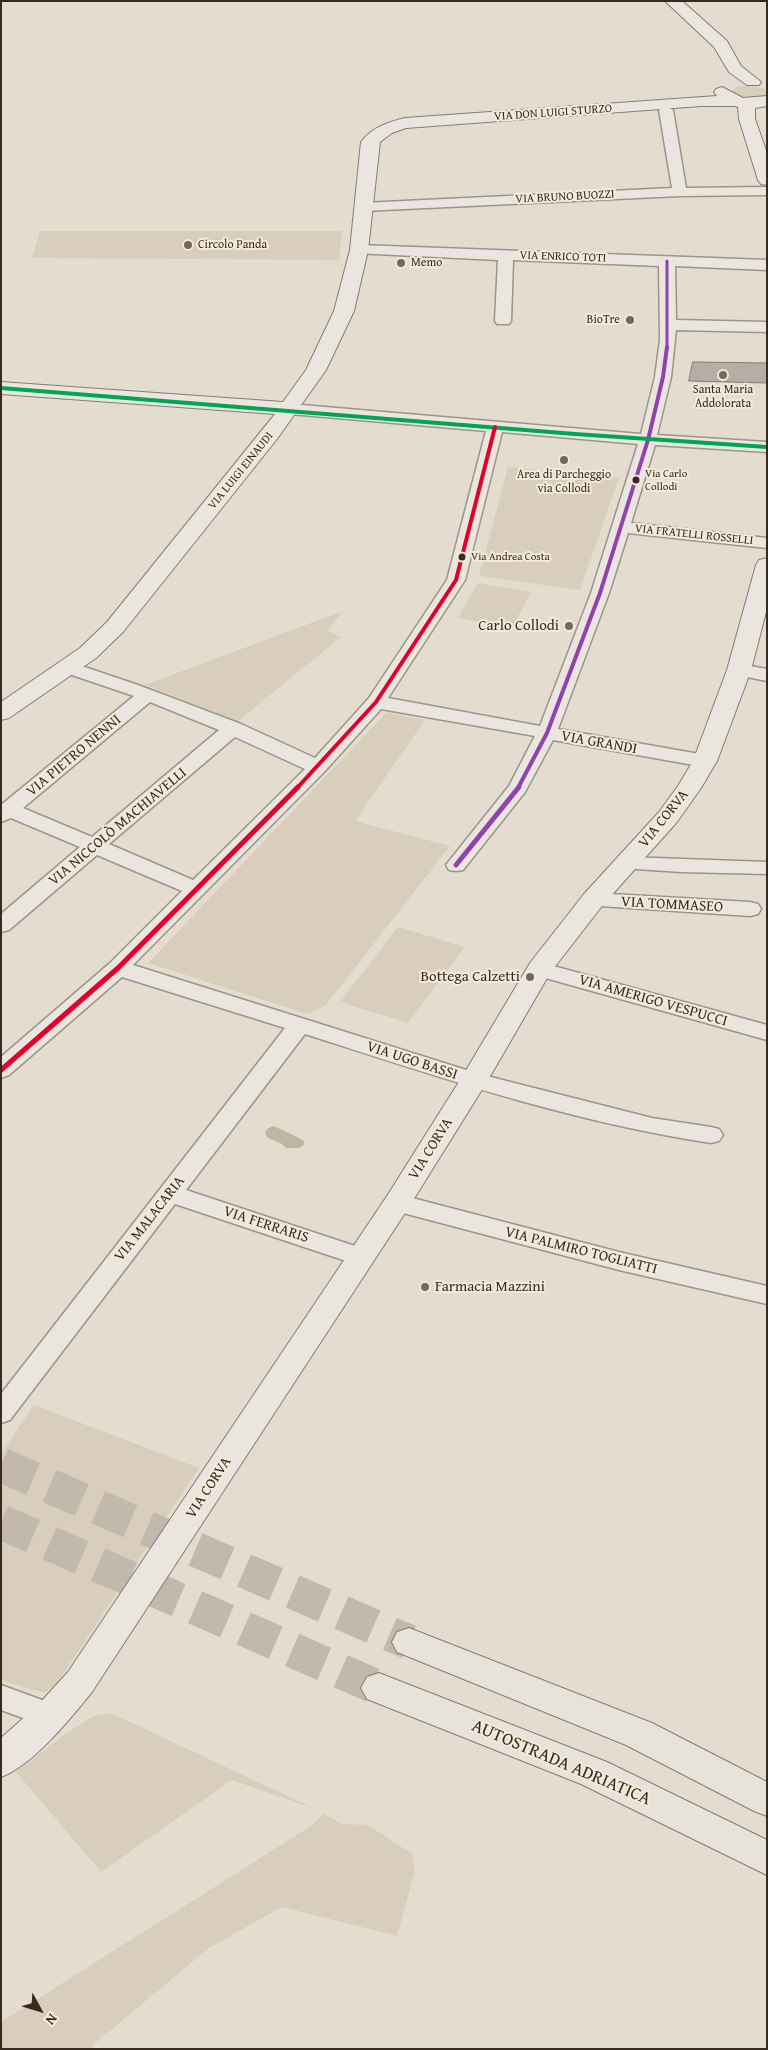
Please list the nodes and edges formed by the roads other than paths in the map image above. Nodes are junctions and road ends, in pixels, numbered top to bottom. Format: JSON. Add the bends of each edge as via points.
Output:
{"nodes":[{"id":1,"x":673,"y":1,"type":"edge"},
{"id":2,"x":760,"y":84,"type":"edge"},
{"id":3,"x":747,"y":94,"type":"edge"},
{"id":4,"x":666,"y":110,"type":"dead end"},
{"id":5,"x":405,"y":123,"type":"joint"},
{"id":6,"x":767,"y":180,"type":"edge"},
{"id":7,"x":767,"y":191,"type":"edge"},
{"id":8,"x":680,"y":192,"type":"junction"},
{"id":9,"x":364,"y":207,"type":"junction"},
{"id":10,"x":359,"y":250,"type":"junction"},
{"id":11,"x":506,"y":255,"type":"junction"},
{"id":12,"x":667,"y":261,"type":"junction"},
{"id":13,"x":767,"y":265,"type":"edge"},
{"id":14,"x":503,"y":322,"type":"dead end"},
{"id":15,"x":668,"y":325,"type":"junction"},
{"id":16,"x":767,"y":327,"type":"edge"},
{"id":17,"x":1,"y":388,"type":"edge"},
{"id":18,"x":290,"y":409,"type":"junction"},
{"id":19,"x":495,"y":428,"type":"junction"},
{"id":20,"x":648,"y":440,"type":"junction"},
{"id":21,"x":767,"y":447,"type":"edge"},
{"id":22,"x":622,"y":527,"type":"junction"},
{"id":23,"x":767,"y":543,"type":"edge"},
{"id":24,"x":767,"y":565,"type":"edge"},
{"id":25,"x":67,"y":668,"type":"junction"},
{"id":26,"x":739,"y":670,"type":"junction"},
{"id":27,"x":767,"y":675,"type":"edge"},
{"id":28,"x":147,"y":695,"type":"junction"},
{"id":29,"x":376,"y":702,"type":"junction"},
{"id":30,"x":1,"y":712,"type":"edge"},
{"id":31,"x":234,"y":728,"type":"junction"},
{"id":32,"x":547,"y":733,"type":"junction"},
{"id":33,"x":705,"y":762,"type":"junction"},
{"id":34,"x":318,"y":767,"type":"junction"},
{"id":35,"x":6,"y":813,"type":"edge"},
{"id":36,"x":95,"y":847,"type":"junction"},
{"id":37,"x":628,"y":863,"type":"junction"},
{"id":38,"x":456,"y":865,"type":"dead end"},
{"id":39,"x":767,"y":868,"type":"edge"},
{"id":40,"x":196,"y":889,"type":"junction"},
{"id":41,"x":593,"y":900,"type":"junction"},
{"id":42,"x":750,"y":909,"type":"dead end"},
{"id":43,"x":1,"y":925,"type":"edge"},
{"id":44,"x":118,"y":968,"type":"junction"},
{"id":45,"x":540,"y":970,"type":"junction"},
{"id":46,"x":300,"y":1026,"type":"junction"},
{"id":47,"x":767,"y":1033,"type":"edge"},
{"id":48,"x":11,"y":1049,"type":"edge"},
{"id":49,"x":1,"y":1070,"type":"edge"},
{"id":50,"x":474,"y":1080,"type":"junction"},
{"id":51,"x":711,"y":1135,"type":"dead end"},
{"id":52,"x":170,"y":1194,"type":"junction"},
{"id":53,"x":397,"y":1203,"type":"junction"},
{"id":54,"x":361,"y":1257,"type":"junction"},
{"id":55,"x":767,"y":1295,"type":"edge"},
{"id":56,"x":1,"y":1413,"type":"edge"},
{"id":57,"x":409,"y":1642,"type":"tunnel mouth"},
{"id":58,"x":379,"y":1688,"type":"tunnel mouth"},
{"id":59,"x":1,"y":1697,"type":"edge"},
{"id":60,"x":51,"y":1716,"type":"junction"},
{"id":61,"x":1,"y":1761,"type":"edge"},
{"id":62,"x":767,"y":1800,"type":"edge"},
{"id":63,"x":767,"y":1858,"type":"edge"}],
"edges":[{"from":1,"to":3,"type":"street","via":[[721,44]]},
{"from":2,"to":3,"type":"street","name":"VIA DON LUIGI STURZO"},
{"from":3,"to":5,"type":"street","name":"VIA DON LUIGI STURZO","via":[[701,101]]},
{"from":3,"to":6,"type":"street","via":[[747,119]]},
{"from":4,"to":8,"type":"street"},
{"from":5,"to":9,"type":"street","name":"VIA LUIGI EINAUDI","via":[[383,131],[370,142]]},
{"from":7,"to":8,"type":"street","name":"VIA BRUNO BUOZZI"},
{"from":8,"to":9,"type":"street","name":"VIA BRUNO BUOZZI"},
{"from":9,"to":10,"type":"street","name":"VIA LUIGI EINAUDI"},
{"from":10,"to":11,"type":"street","name":"VIA ENRICO TOTI"},
{"from":10,"to":18,"type":"street","name":"VIA LUIGI EINAUDI","via":[[340,322],[316,370]]},
{"from":11,"to":12,"type":"street","name":"VIA ENRICO TOTI"},
{"from":11,"to":14,"type":"street"},
{"from":12,"to":13,"type":"street","name":"VIA ENRICO TOTI"},
{"from":12,"to":15,"type":"street"},
{"from":15,"to":16,"type":"street"},
{"from":15,"to":20,"type":"street","via":[[663,377]]},
{"from":17,"to":18,"type":"street"},
{"from":18,"to":19,"type":"street"},
{"from":18,"to":25,"type":"street","name":"VIA LUIGI EINAUDI","via":[[115,627]]},
{"from":19,"to":20,"type":"street"},
{"from":19,"to":29,"type":"street","via":[[456,580]]},
{"from":20,"to":21,"type":"street"},
{"from":20,"to":22,"type":"street"},
{"from":22,"to":23,"type":"street","name":"VIA FRATELLI ROSSELLI"},
{"from":22,"to":32,"type":"street"},
{"from":24,"to":26,"type":"street","name":"VIA CORVA"},
{"from":25,"to":28,"type":"street"},
{"from":25,"to":30,"type":"street","name":"VIA LUIGI EINAUDI"},
{"from":26,"to":27,"type":"street"},
{"from":26,"to":33,"type":"street","name":"VIA CORVA"},
{"from":28,"to":31,"type":"street"},
{"from":28,"to":35,"type":"street","name":"VIA PIETRO NENNI"},
{"from":29,"to":32,"type":"street","name":"VIA GRANDI"},
{"from":29,"to":34,"type":"street"},
{"from":31,"to":34,"type":"street"},
{"from":31,"to":36,"type":"street","name":"VIA NICCOLÒ MACHIAVELLI"},
{"from":32,"to":33,"type":"street","name":"VIA GRANDI"},
{"from":32,"to":38,"type":"street","via":[[518,788]]},
{"from":33,"to":37,"type":"street","name":"VIA CORVA","via":[[668,817]]},
{"from":34,"to":40,"type":"street"},
{"from":35,"to":36,"type":"street"},
{"from":36,"to":40,"type":"street"},
{"from":36,"to":43,"type":"street","name":"VIA NICCOLÒ MACHIAVELLI"},
{"from":37,"to":39,"type":"street"},
{"from":37,"to":41,"type":"street","name":"VIA CORVA"},
{"from":40,"to":44,"type":"street"},
{"from":41,"to":42,"type":"street","name":"VIA TOMMASEO"},
{"from":41,"to":45,"type":"street","name":"VIA CORVA"},
{"from":44,"to":46,"type":"street","name":"VIA UGO BASSI"},
{"from":44,"to":48,"type":"street"},
{"from":45,"to":47,"type":"street","name":"VIA AMERIGO VESPUCCI"},
{"from":45,"to":50,"type":"street","name":"VIA CORVA"},
{"from":46,"to":50,"type":"street","name":"VIA UGO BASSI"},
{"from":46,"to":52,"type":"street","name":"VIA MALACARIA"},
{"from":48,"to":49,"type":"street"},
{"from":50,"to":51,"type":"street","name":"VIA UGO BASSI","via":[[652,1126]]},
{"from":50,"to":53,"type":"street","name":"VIA CORVA"},
{"from":52,"to":54,"type":"street","name":"VIA FERRARIS"},
{"from":52,"to":56,"type":"street","name":"VIA MALACARIA"},
{"from":53,"to":54,"type":"street","name":"VIA CORVA"},
{"from":53,"to":55,"type":"street","name":"VIA PALMIRO TOGLIATTI","via":[[610,1259]]},
{"from":54,"to":60,"type":"street","name":"VIA CORVA","via":[[80,1682]]},
{"from":57,"to":62,"type":"highway","via":[[639,1734]]},
{"from":58,"to":63,"type":"highway","name":"AUTOSTRADA ADRIATICA","via":[[594,1773]]},
{"from":59,"to":60,"type":"street"},
{"from":60,"to":61,"type":"street","name":"VIA CORVA"}]}
